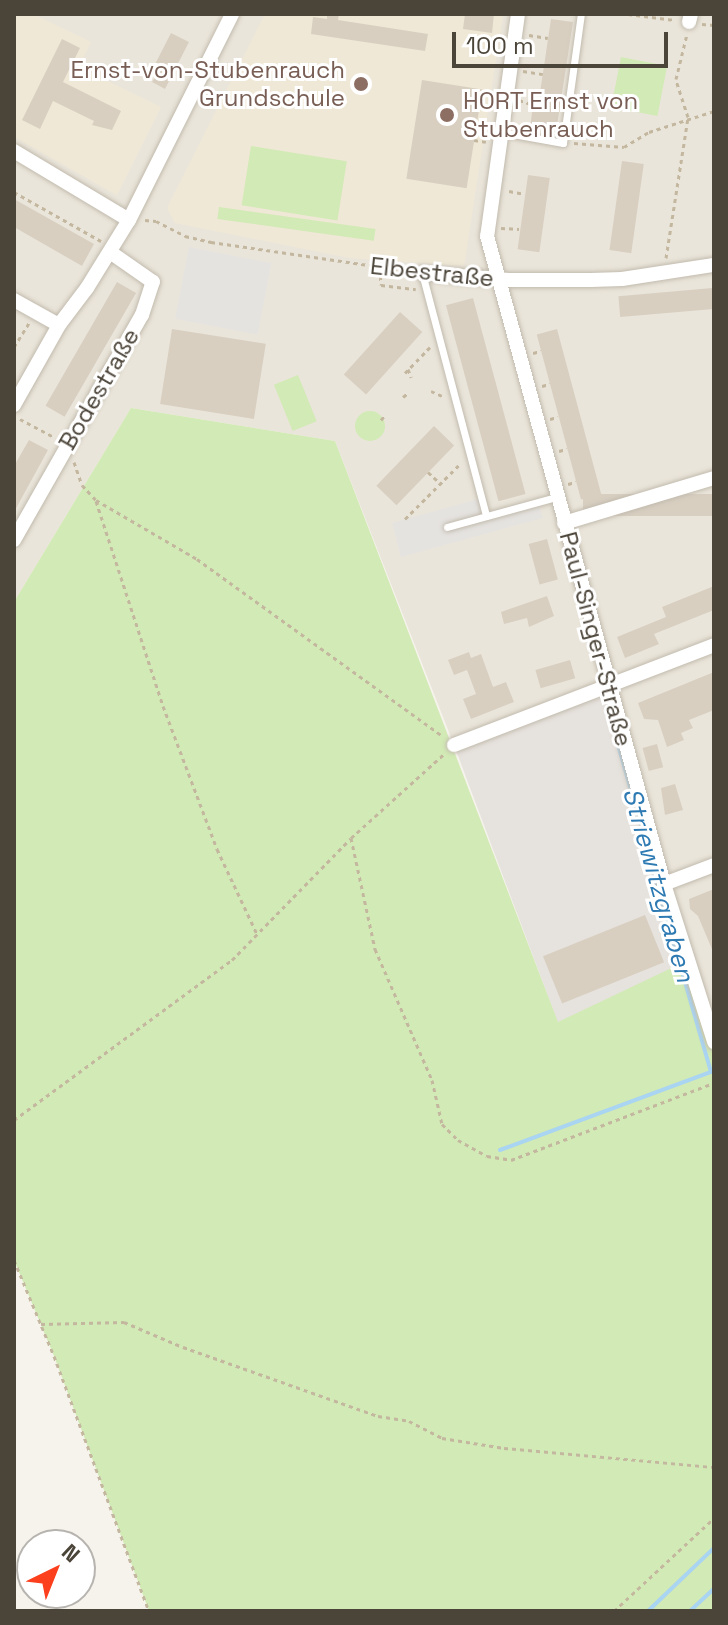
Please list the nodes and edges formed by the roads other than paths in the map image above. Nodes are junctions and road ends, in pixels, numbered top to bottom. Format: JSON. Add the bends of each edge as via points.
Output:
{"nodes":[{"id":1,"x":232,"y":14,"type":"edge"},
{"id":2,"x":518,"y":14,"type":"edge"},
{"id":3,"x":581,"y":14,"type":"edge"},
{"id":4,"x":500,"y":132,"type":"junction"},
{"id":5,"x":14,"y":151,"type":"edge"},
{"id":6,"x":129,"y":220,"type":"junction"},
{"id":7,"x":111,"y":250,"type":"junction"},
{"id":8,"x":714,"y":265,"type":"edge"},
{"id":9,"x":422,"y":273,"type":"joint"},
{"id":10,"x":498,"y":279,"type":"junction"},
{"id":11,"x":14,"y":300,"type":"edge"},
{"id":12,"x":59,"y":325,"type":"junction"},
{"id":13,"x":14,"y":405,"type":"edge"},
{"id":14,"x":714,"y":478,"type":"edge"},
{"id":15,"x":556,"y":497,"type":"junction"},
{"id":16,"x":486,"y":516,"type":"junction"},
{"id":17,"x":564,"y":523,"type":"junction"},
{"id":18,"x":447,"y":527,"type":"dead end"},
{"id":19,"x":14,"y":540,"type":"edge"},
{"id":20,"x":714,"y":645,"type":"edge"},
{"id":21,"x":608,"y":685,"type":"junction"},
{"id":22,"x":454,"y":745,"type":"road end"},
{"id":23,"x":714,"y":865,"type":"edge"},
{"id":24,"x":664,"y":884,"type":"junction"},
{"id":25,"x":714,"y":1042,"type":"edge"}],
"edges":[{"from":1,"to":6,"type":"street"},
{"from":2,"to":4,"type":"street","name":"Paul-Singer-Straße"},
{"from":3,"to":4,"type":"lane","via":[[563,143]]},
{"from":4,"to":10,"type":"street","name":"Paul-Singer-Straße","via":[[487,236]]},
{"from":5,"to":6,"type":"street"},
{"from":6,"to":7,"type":"street"},
{"from":7,"to":12,"type":"street"},
{"from":7,"to":19,"type":"street","name":"Bodestraße","via":[[153,282],[142,315]]},
{"from":8,"to":10,"type":"street","name":"Elbestraße","via":[[607,279]]},
{"from":9,"to":10,"type":"street","name":"Elbestraße"},
{"from":9,"to":16,"type":"lane"},
{"from":10,"to":15,"type":"street","name":"Paul-Singer-Straße"},
{"from":11,"to":12,"type":"street"},
{"from":12,"to":13,"type":"street"},
{"from":14,"to":17,"type":"street"},
{"from":15,"to":16,"type":"lane"},
{"from":15,"to":17,"type":"street","name":"Paul-Singer-Straße"},
{"from":16,"to":18,"type":"lane"},
{"from":17,"to":21,"type":"street","name":"Paul-Singer-Straße"},
{"from":20,"to":21,"type":"street"},
{"from":21,"to":22,"type":"street"},
{"from":21,"to":24,"type":"street","name":"Paul-Singer-Straße"},
{"from":23,"to":24,"type":"street"},
{"from":24,"to":25,"type":"street","name":"Paul-Singer-Straße"}]}
